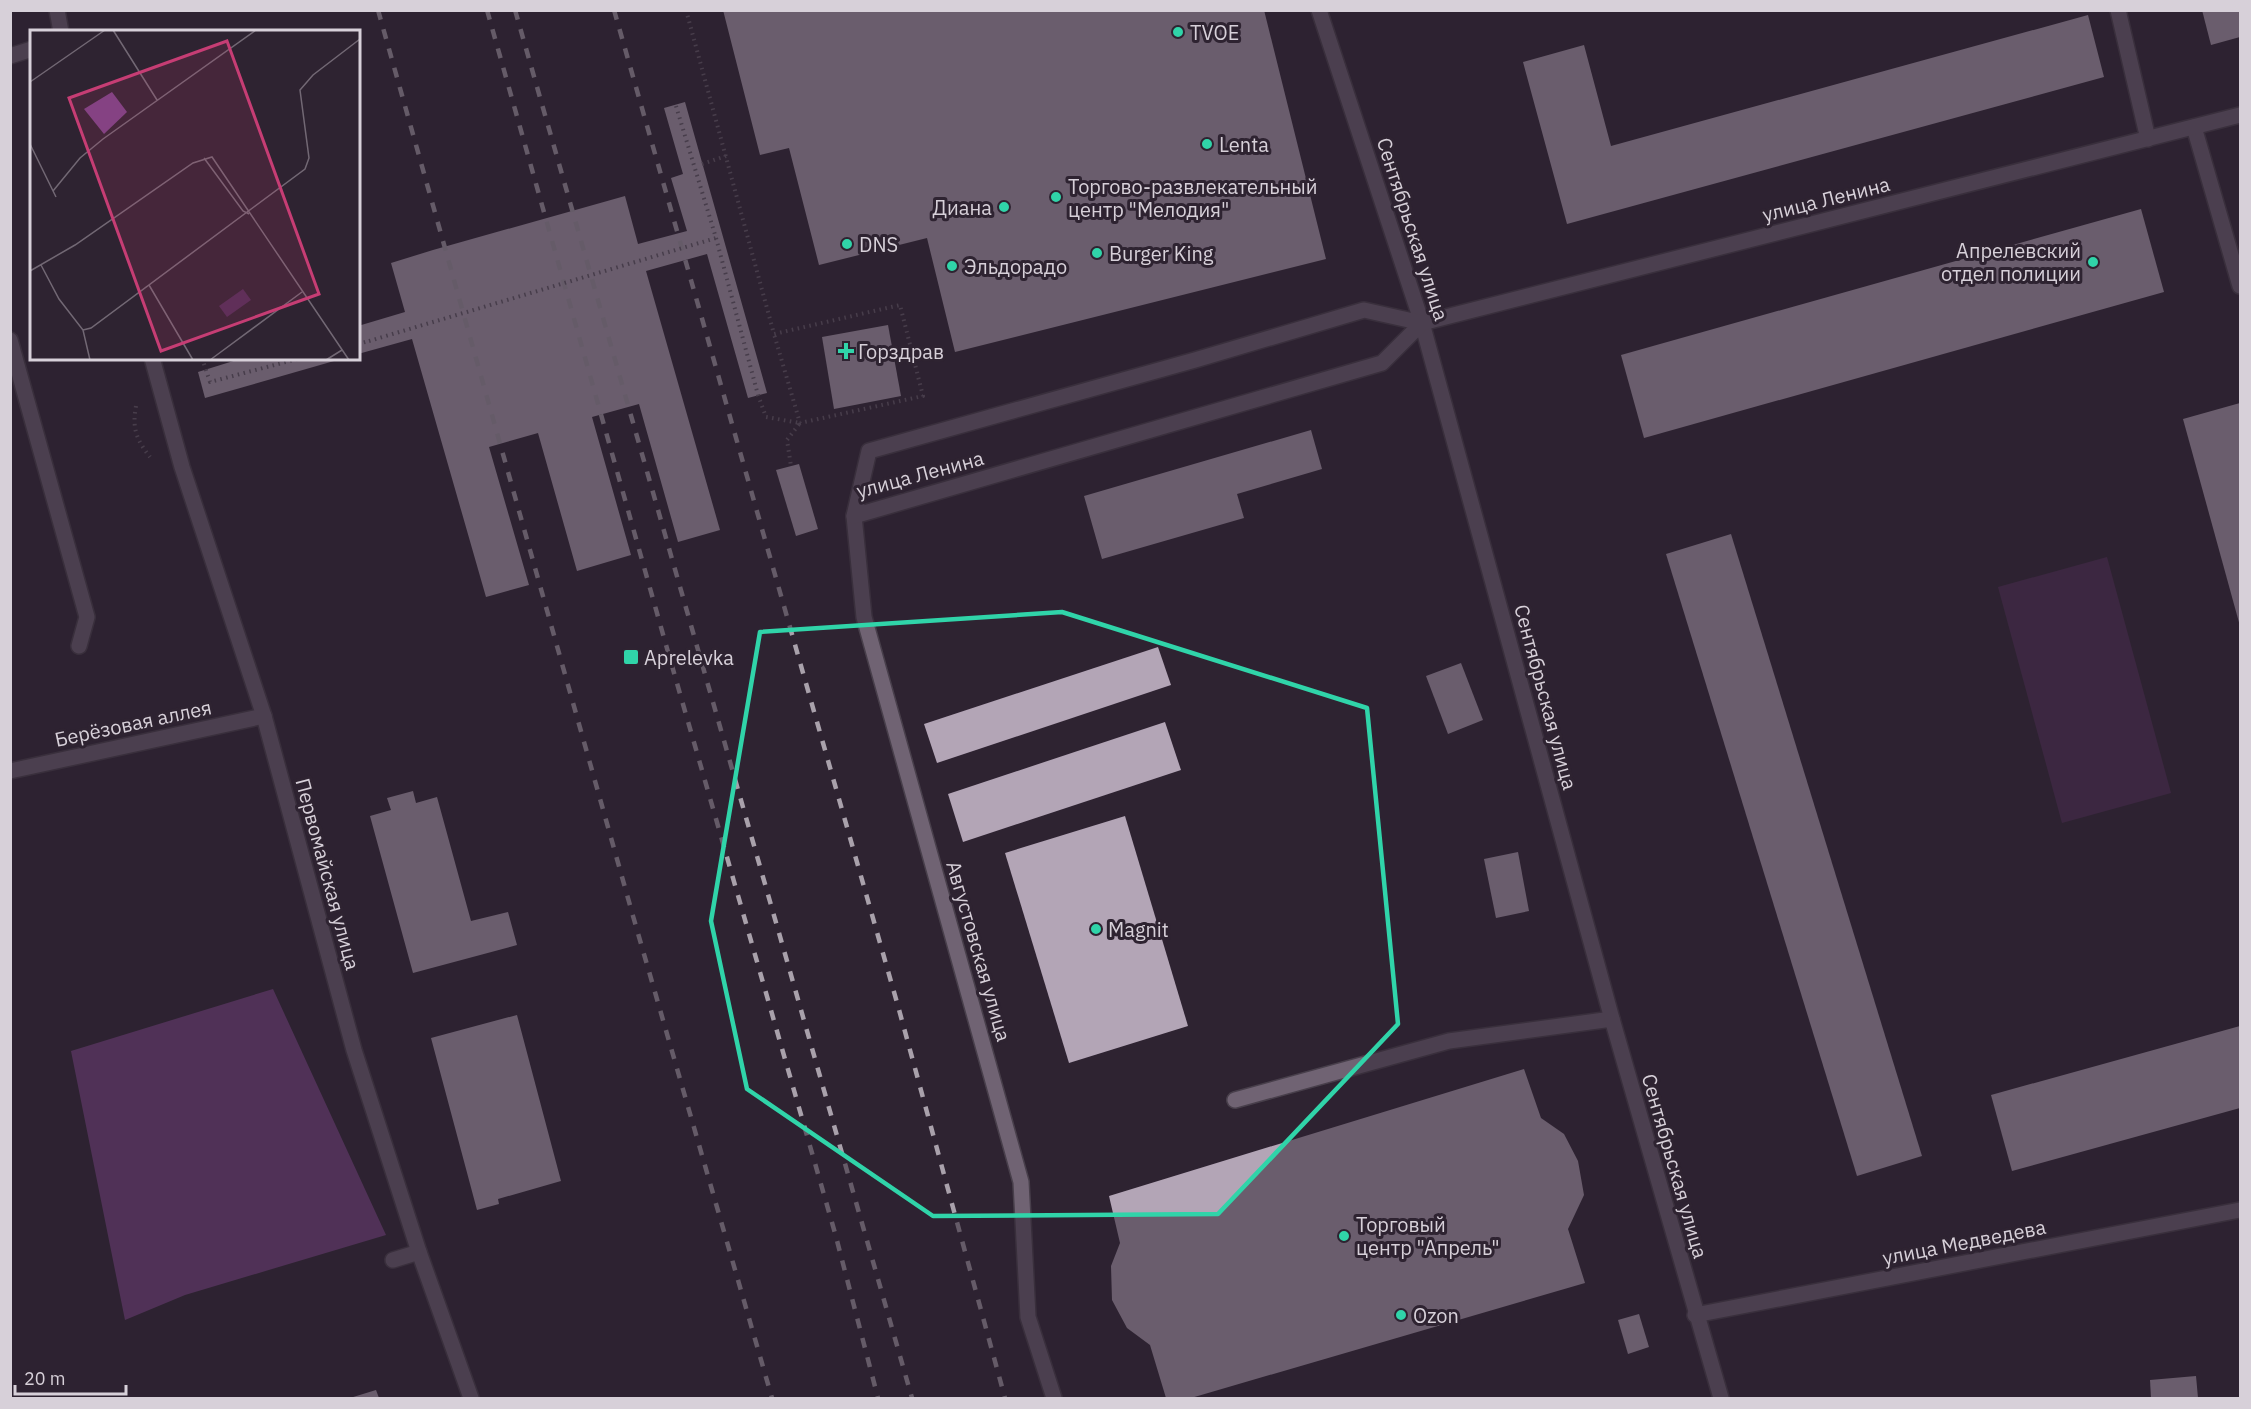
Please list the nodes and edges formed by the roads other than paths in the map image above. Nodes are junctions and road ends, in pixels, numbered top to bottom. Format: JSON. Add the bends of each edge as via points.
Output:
{"nodes":[{"id":1,"x":57,"y":10,"type":"edge"},
{"id":2,"x":1320,"y":10,"type":"edge"},
{"id":3,"x":2118,"y":10,"type":"edge"},
{"id":4,"x":61,"y":30,"type":"edge"},
{"id":5,"x":30,"y":51,"type":"edge"},
{"id":6,"x":10,"y":56,"type":"edge"},
{"id":7,"x":2241,"y":115,"type":"edge"},
{"id":8,"x":2194,"y":127,"type":"junction"},
{"id":9,"x":2148,"y":139,"type":"junction"},
{"id":10,"x":2241,"y":286,"type":"edge"},
{"id":11,"x":1422,"y":323,"type":"junction"},
{"id":12,"x":10,"y":340,"type":"edge"},
{"id":13,"x":153,"y":360,"type":"edge"},
{"id":14,"x":854,"y":516,"type":"junction"},
{"id":15,"x":79,"y":646,"type":"dead end"},
{"id":16,"x":264,"y":716,"type":"junction"},
{"id":17,"x":10,"y":771,"type":"edge"},
{"id":18,"x":1612,"y":1019,"type":"junction"},
{"id":19,"x":1235,"y":1100,"type":"dead end"},
{"id":20,"x":2241,"y":1210,"type":"edge"},
{"id":21,"x":419,"y":1252,"type":"junction"},
{"id":22,"x":393,"y":1260,"type":"dead end"},
{"id":23,"x":1695,"y":1314,"type":"junction"},
{"id":24,"x":471,"y":1398,"type":"edge"},
{"id":25,"x":1054,"y":1398,"type":"edge"},
{"id":26,"x":1720,"y":1398,"type":"edge"}],
"edges":[{"from":1,"to":4,"type":"street"},
{"from":2,"to":11,"type":"street","name":"Сентябрьская улица"},
{"from":3,"to":9,"type":"street"},
{"from":5,"to":6,"type":"street"},
{"from":7,"to":8,"type":"street","name":"улица Ленина"},
{"from":8,"to":9,"type":"street","name":"улица Ленина"},
{"from":8,"to":10,"type":"street"},
{"from":9,"to":11,"type":"street","name":"улица Ленина"},
{"from":11,"to":14,"type":"street","name":"улица Ленина","via":[[1382,363]]},
{"from":11,"to":14,"type":"street","name":"улица Ленина","via":[[1364,310],[869,451]]},
{"from":11,"to":18,"type":"street","name":"Сентябрьская улица"},
{"from":12,"to":15,"type":"street","via":[[87,617]]},
{"from":13,"to":16,"type":"street","name":"Первомайская улица","via":[[182,467]]},
{"from":14,"to":25,"type":"street","name":"Августовская улица","via":[[864,617],[1021,1182],[1028,1317]]},
{"from":16,"to":17,"type":"street","name":"Берёзовая аллея"},
{"from":16,"to":21,"type":"street","name":"Первомайская улица","via":[[354,1050]]},
{"from":18,"to":19,"type":"street","via":[[1449,1041]]},
{"from":18,"to":23,"type":"street","name":"Сентябрьская улица"},
{"from":20,"to":23,"type":"street","name":"улица Медведева"},
{"from":21,"to":22,"type":"street"},
{"from":21,"to":24,"type":"street","name":"Первомайская улица"},
{"from":23,"to":26,"type":"street","name":"Сентябрьская улица"}]}
